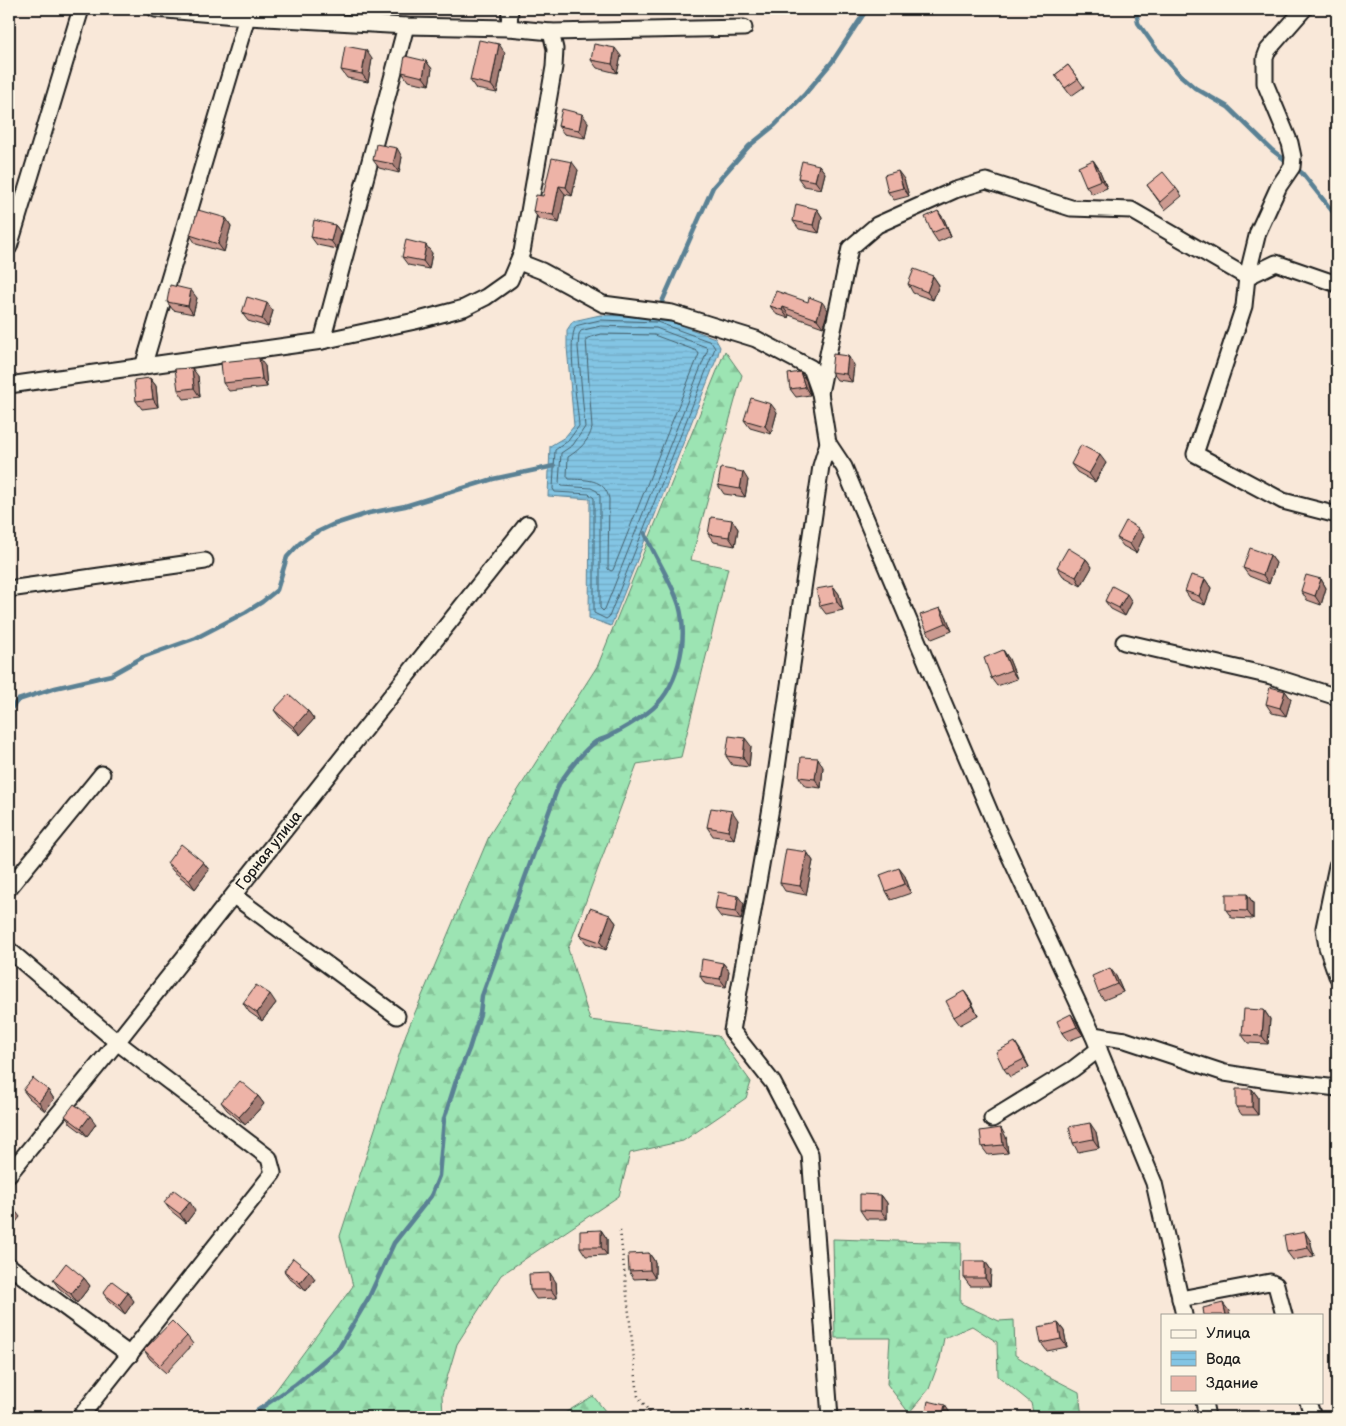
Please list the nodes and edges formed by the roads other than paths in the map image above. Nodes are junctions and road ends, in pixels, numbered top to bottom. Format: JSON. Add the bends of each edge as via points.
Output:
{"nodes":[{"id":1,"x":81,"y":9,"type":"edge"},
{"id":2,"x":155,"y":9,"type":"edge"},
{"id":3,"x":510,"y":9,"type":"edge"},
{"id":4,"x":1304,"y":9,"type":"edge"},
{"id":5,"x":247,"y":17,"type":"junction"},
{"id":6,"x":406,"y":26,"type":"junction"},
{"id":7,"x":509,"y":28,"type":"junction"},
{"id":8,"x":744,"y":28,"type":"dead end"},
{"id":9,"x":551,"y":32,"type":"junction"},
{"id":10,"x":9,"y":247,"type":"edge"},
{"id":11,"x":519,"y":262,"type":"junction"},
{"id":12,"x":1247,"y":277,"type":"junction"},
{"id":13,"x":1337,"y":284,"type":"edge"},
{"id":14,"x":322,"y":341,"type":"junction"},
{"id":15,"x":143,"y":367,"type":"junction"},
{"id":16,"x":9,"y":386,"type":"edge"},
{"id":17,"x":820,"y":393,"type":"junction"},
{"id":18,"x":828,"y":443,"type":"junction"},
{"id":19,"x":1337,"y":515,"type":"edge"},
{"id":20,"x":527,"y":524,"type":"dead end"},
{"id":21,"x":205,"y":561,"type":"dead end"},
{"id":22,"x":9,"y":589,"type":"edge"},
{"id":23,"x":1124,"y":642,"type":"dead end"},
{"id":24,"x":1337,"y":697,"type":"edge"},
{"id":25,"x":102,"y":774,"type":"dead end"},
{"id":26,"x":1337,"y":866,"type":"edge"},
{"id":27,"x":9,"y":888,"type":"edge"},
{"id":28,"x":234,"y":896,"type":"junction"},
{"id":29,"x":9,"y":950,"type":"edge"},
{"id":30,"x":1337,"y":976,"type":"edge"},
{"id":31,"x":397,"y":1016,"type":"dead end"},
{"id":32,"x":117,"y":1042,"type":"junction"},
{"id":33,"x":1096,"y":1042,"type":"junction"},
{"id":34,"x":1337,"y":1088,"type":"edge"},
{"id":35,"x":992,"y":1119,"type":"dead end"},
{"id":36,"x":9,"y":1174,"type":"edge"},
{"id":37,"x":9,"y":1266,"type":"edge"},
{"id":38,"x":1180,"y":1299,"type":"junction"},
{"id":39,"x":1184,"y":1314,"type":"edge"},
{"id":40,"x":1284,"y":1314,"type":"edge"},
{"id":41,"x":130,"y":1355,"type":"junction"},
{"id":42,"x":1205,"y":1404,"type":"edge"},
{"id":43,"x":1309,"y":1404,"type":"edge"},
{"id":44,"x":80,"y":1417,"type":"edge"},
{"id":45,"x":830,"y":1417,"type":"edge"},
{"id":46,"x":1208,"y":1417,"type":"edge"},
{"id":47,"x":1313,"y":1417,"type":"edge"}],
"edges":[{"from":1,"to":10,"type":"street"},
{"from":2,"to":5,"type":"street"},
{"from":3,"to":7,"type":"street"},
{"from":4,"to":12,"type":"street","via":[[1268,50],[1265,58],[1265,83],[1293,157],[1289,173],[1279,186],[1258,232]]},
{"from":5,"to":6,"type":"street"},
{"from":5,"to":15,"type":"street"},
{"from":6,"to":7,"type":"street"},
{"from":6,"to":14,"type":"street"},
{"from":7,"to":9,"type":"street"},
{"from":8,"to":9,"type":"street"},
{"from":9,"to":11,"type":"street","via":[[555,49],[554,67]]},
{"from":11,"to":14,"type":"street","via":[[510,280],[464,308]]},
{"from":11,"to":17,"type":"street","via":[[604,304],[672,313],[756,339],[811,368]]},
{"from":12,"to":13,"type":"street","via":[[1276,263]]},
{"from":12,"to":17,"type":"street","via":[[1130,210],[1071,208],[986,181],[954,190],[877,225],[850,248]]},
{"from":12,"to":19,"type":"street","via":[[1244,306],[1195,454],[1283,501]]},
{"from":14,"to":15,"type":"street"},
{"from":15,"to":16,"type":"street"},
{"from":17,"to":18,"type":"street"},
{"from":18,"to":33,"type":"street","via":[[844,467],[997,829]]},
{"from":18,"to":45,"type":"street","via":[[821,466],[772,802],[732,1031],[773,1082],[810,1154]]},
{"from":20,"to":28,"type":"street","name":"Горная улица"},
{"from":21,"to":22,"type":"street"},
{"from":23,"to":24,"type":"street","via":[[1271,676]]},
{"from":25,"to":27,"type":"street"},
{"from":26,"to":30,"type":"street","via":[[1324,928]]},
{"from":28,"to":31,"type":"street"},
{"from":28,"to":32,"type":"street","name":"Горная улица"},
{"from":29,"to":32,"type":"street"},
{"from":32,"to":36,"type":"street","name":"Горная улица"},
{"from":32,"to":41,"type":"street","via":[[269,1158],[274,1173]]},
{"from":33,"to":34,"type":"street","via":[[1125,1040],[1225,1073]]},
{"from":33,"to":35,"type":"street","via":[[1073,1069]]},
{"from":33,"to":38,"type":"street","via":[[1154,1183]]},
{"from":37,"to":41,"type":"street"},
{"from":38,"to":39,"type":"street"},
{"from":38,"to":40,"type":"street","via":[[1270,1282],[1276,1285]]},
{"from":41,"to":44,"type":"street"},
{"from":42,"to":46,"type":"street"},
{"from":43,"to":47,"type":"street"}]}
